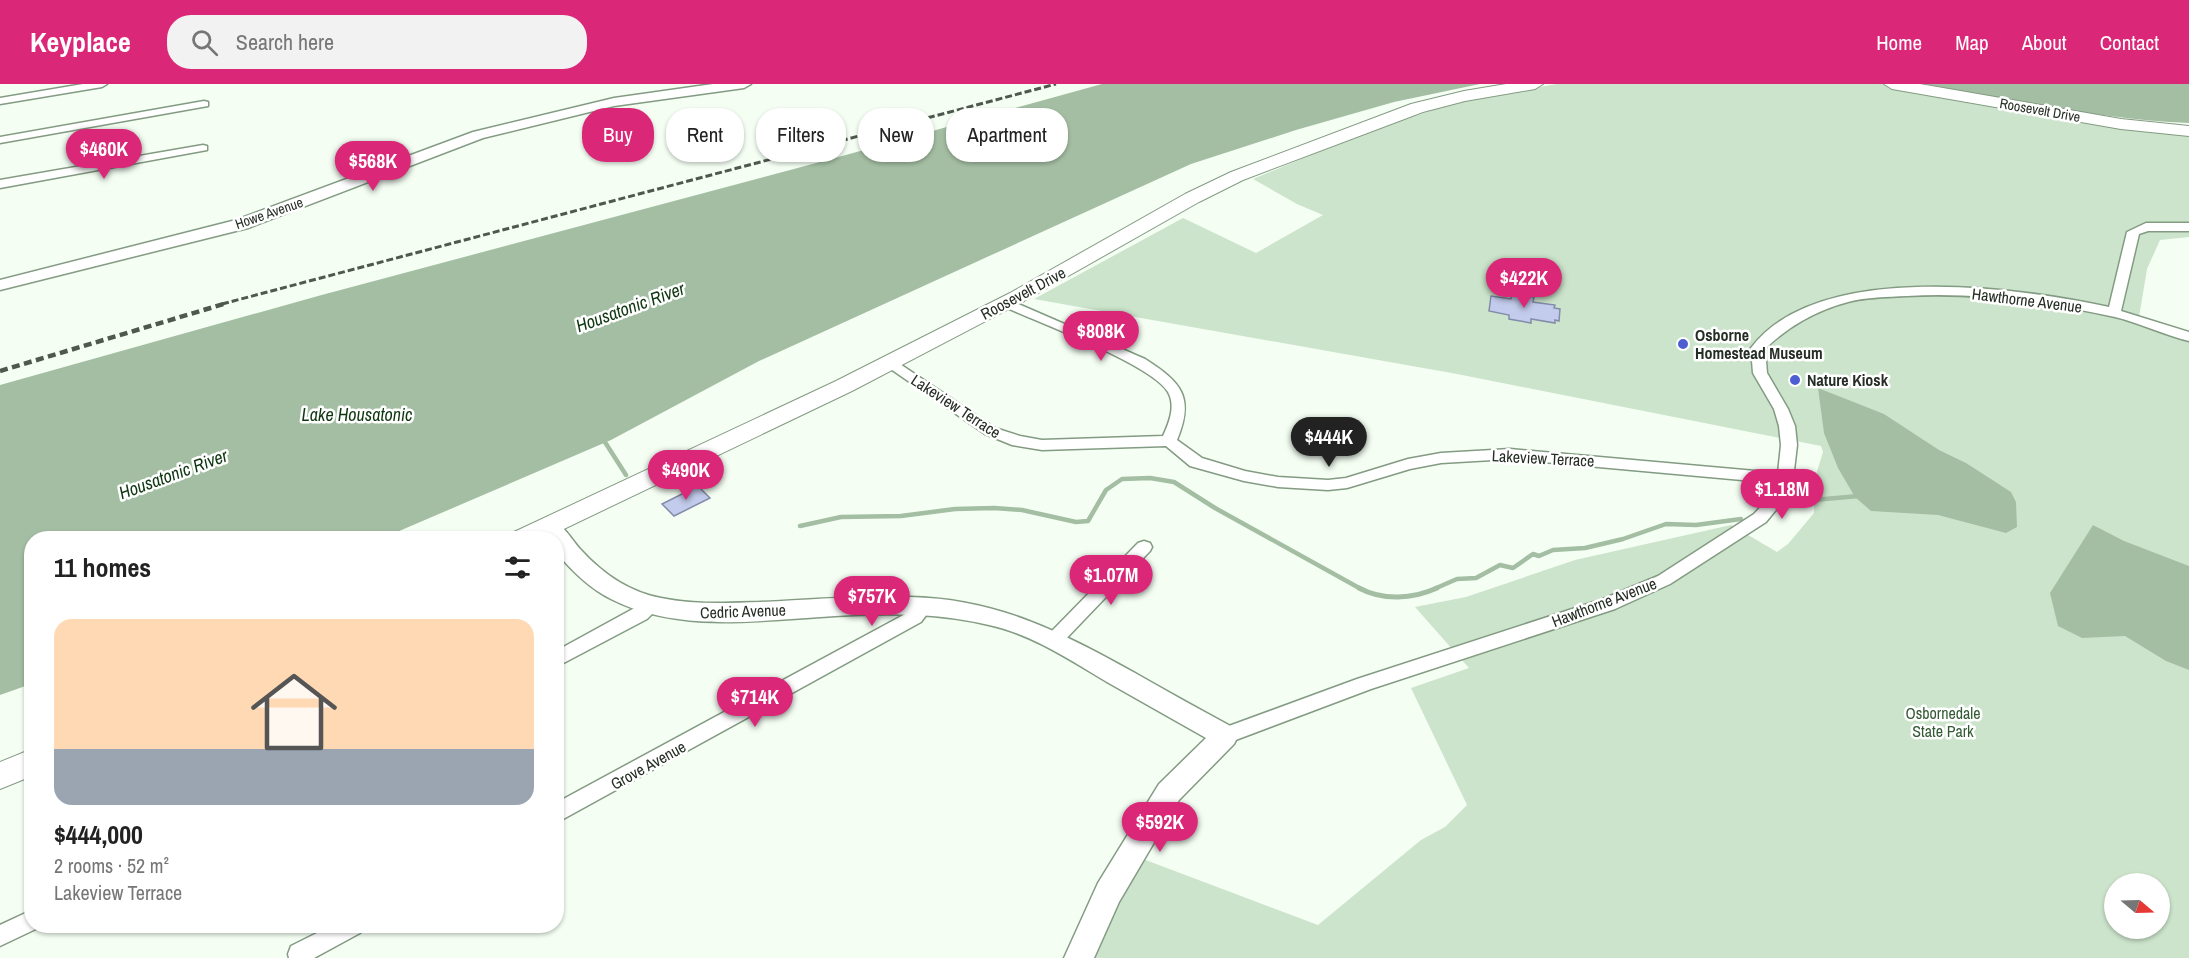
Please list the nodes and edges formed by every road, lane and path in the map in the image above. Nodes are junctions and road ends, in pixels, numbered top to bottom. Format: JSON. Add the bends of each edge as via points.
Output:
{"nodes":[{"id":1,"x":102,"y":84,"type":"edge"},
{"id":2,"x":744,"y":84,"type":"edge"},
{"id":3,"x":1535,"y":84,"type":"edge"},
{"id":4,"x":1892,"y":84,"type":"edge"},
{"id":5,"x":0,"y":101,"type":"edge"},
{"id":6,"x":204,"y":104,"type":"dead end"},
{"id":7,"x":2189,"y":131,"type":"edge"},
{"id":8,"x":0,"y":140,"type":"edge"},
{"id":9,"x":203,"y":148,"type":"dead end"},
{"id":10,"x":0,"y":184,"type":"edge"},
{"id":11,"x":2189,"y":227,"type":"edge"},
{"id":12,"x":0,"y":285,"type":"edge"},
{"id":13,"x":1007,"y":303,"type":"junction"},
{"id":14,"x":2114,"y":313,"type":"junction"},
{"id":15,"x":2189,"y":337,"type":"edge"},
{"id":16,"x":890,"y":363,"type":"junction"},
{"id":17,"x":1168,"y":441,"type":"junction"},
{"id":18,"x":1785,"y":479,"type":"junction"},
{"id":19,"x":549,"y":527,"type":"junction"},
{"id":20,"x":540,"y":531,"type":"edge"},
{"id":21,"x":552,"y":531,"type":"edge"},
{"id":22,"x":564,"y":547,"type":"edge"},
{"id":23,"x":1144,"y":547,"type":"dead end"},
{"id":24,"x":651,"y":606,"type":"junction"},
{"id":25,"x":924,"y":606,"type":"junction"},
{"id":26,"x":1054,"y":639,"type":"junction"},
{"id":27,"x":564,"y":656,"type":"edge"},
{"id":28,"x":1225,"y":736,"type":"junction"},
{"id":29,"x":24,"y":766,"type":"edge"},
{"id":30,"x":0,"y":776,"type":"edge"},
{"id":31,"x":564,"y":810,"type":"edge"},
{"id":32,"x":24,"y":924,"type":"edge"},
{"id":33,"x":339,"y":933,"type":"edge"},
{"id":34,"x":0,"y":936,"type":"edge"},
{"id":35,"x":299,"y":954,"type":"dead end"},
{"id":36,"x":1079,"y":958,"type":"edge"}],
"edges":[{"from":1,"to":5,"type":"street"},
{"from":2,"to":12,"type":"main road","name":"Howe Avenue","via":[[614,102],[478,135],[242,224]]},
{"from":3,"to":13,"type":"main road","name":"Roosevelt Drive","via":[[1417,108],[1237,176]]},
{"from":4,"to":7,"type":"main road","name":"Roosevelt Drive","via":[[2110,122]]},
{"from":6,"to":8,"type":"street"},
{"from":9,"to":10,"type":"street"},
{"from":11,"to":14,"type":"street","via":[[2156,226],[2133,232]]},
{"from":13,"to":16,"type":"main road","name":"Roosevelt Drive"},
{"from":13,"to":17,"type":"street","via":[[1140,362],[1160,376],[1180,402]]},
{"from":14,"to":15,"type":"street","name":"Hawthorne Avenue"},
{"from":14,"to":18,"type":"street","name":"Hawthorne Avenue","via":[[2003,294],[1913,293],[1839,300],[1782,327],[1758,348],[1760,373],[1787,426]]},
{"from":16,"to":17,"type":"street","name":"Lakeview Terrace","via":[[990,431],[1017,441],[1041,445]]},
{"from":16,"to":19,"type":"main road","name":"Roosevelt Drive"},
{"from":17,"to":18,"type":"street","name":"Lakeview Terrace","via":[[1196,462],[1210,467],[1305,485],[1347,483],[1441,458],[1510,454]]},
{"from":18,"to":28,"type":"street","name":"Hawthorne Avenue","via":[[1777,499],[1760,518],[1655,584],[1609,604],[1364,684]]},
{"from":19,"to":20,"type":"main road","name":"Roosevelt Drive"},
{"from":19,"to":21,"type":"main road","name":"Cedric Avenue"},
{"from":22,"to":24,"type":"main road","name":"Cedric Avenue","via":[[575,561],[606,585]]},
{"from":23,"to":26,"type":"street"},
{"from":24,"to":25,"type":"main road","name":"Cedric Avenue","via":[[719,613]]},
{"from":24,"to":27,"type":"street"},
{"from":25,"to":26,"type":"main road","name":"Cedric Avenue","via":[[990,616]]},
{"from":25,"to":31,"type":"street","name":"Grove Avenue","via":[[915,617]]},
{"from":26,"to":28,"type":"main road","name":"Cedric Avenue"},
{"from":28,"to":36,"type":"main road","name":"Hawthorne Avenue","via":[[1169,792],[1108,893]]},
{"from":29,"to":30,"type":"main road"},
{"from":32,"to":34,"type":"street"},
{"from":33,"to":35,"type":"street"}]}
